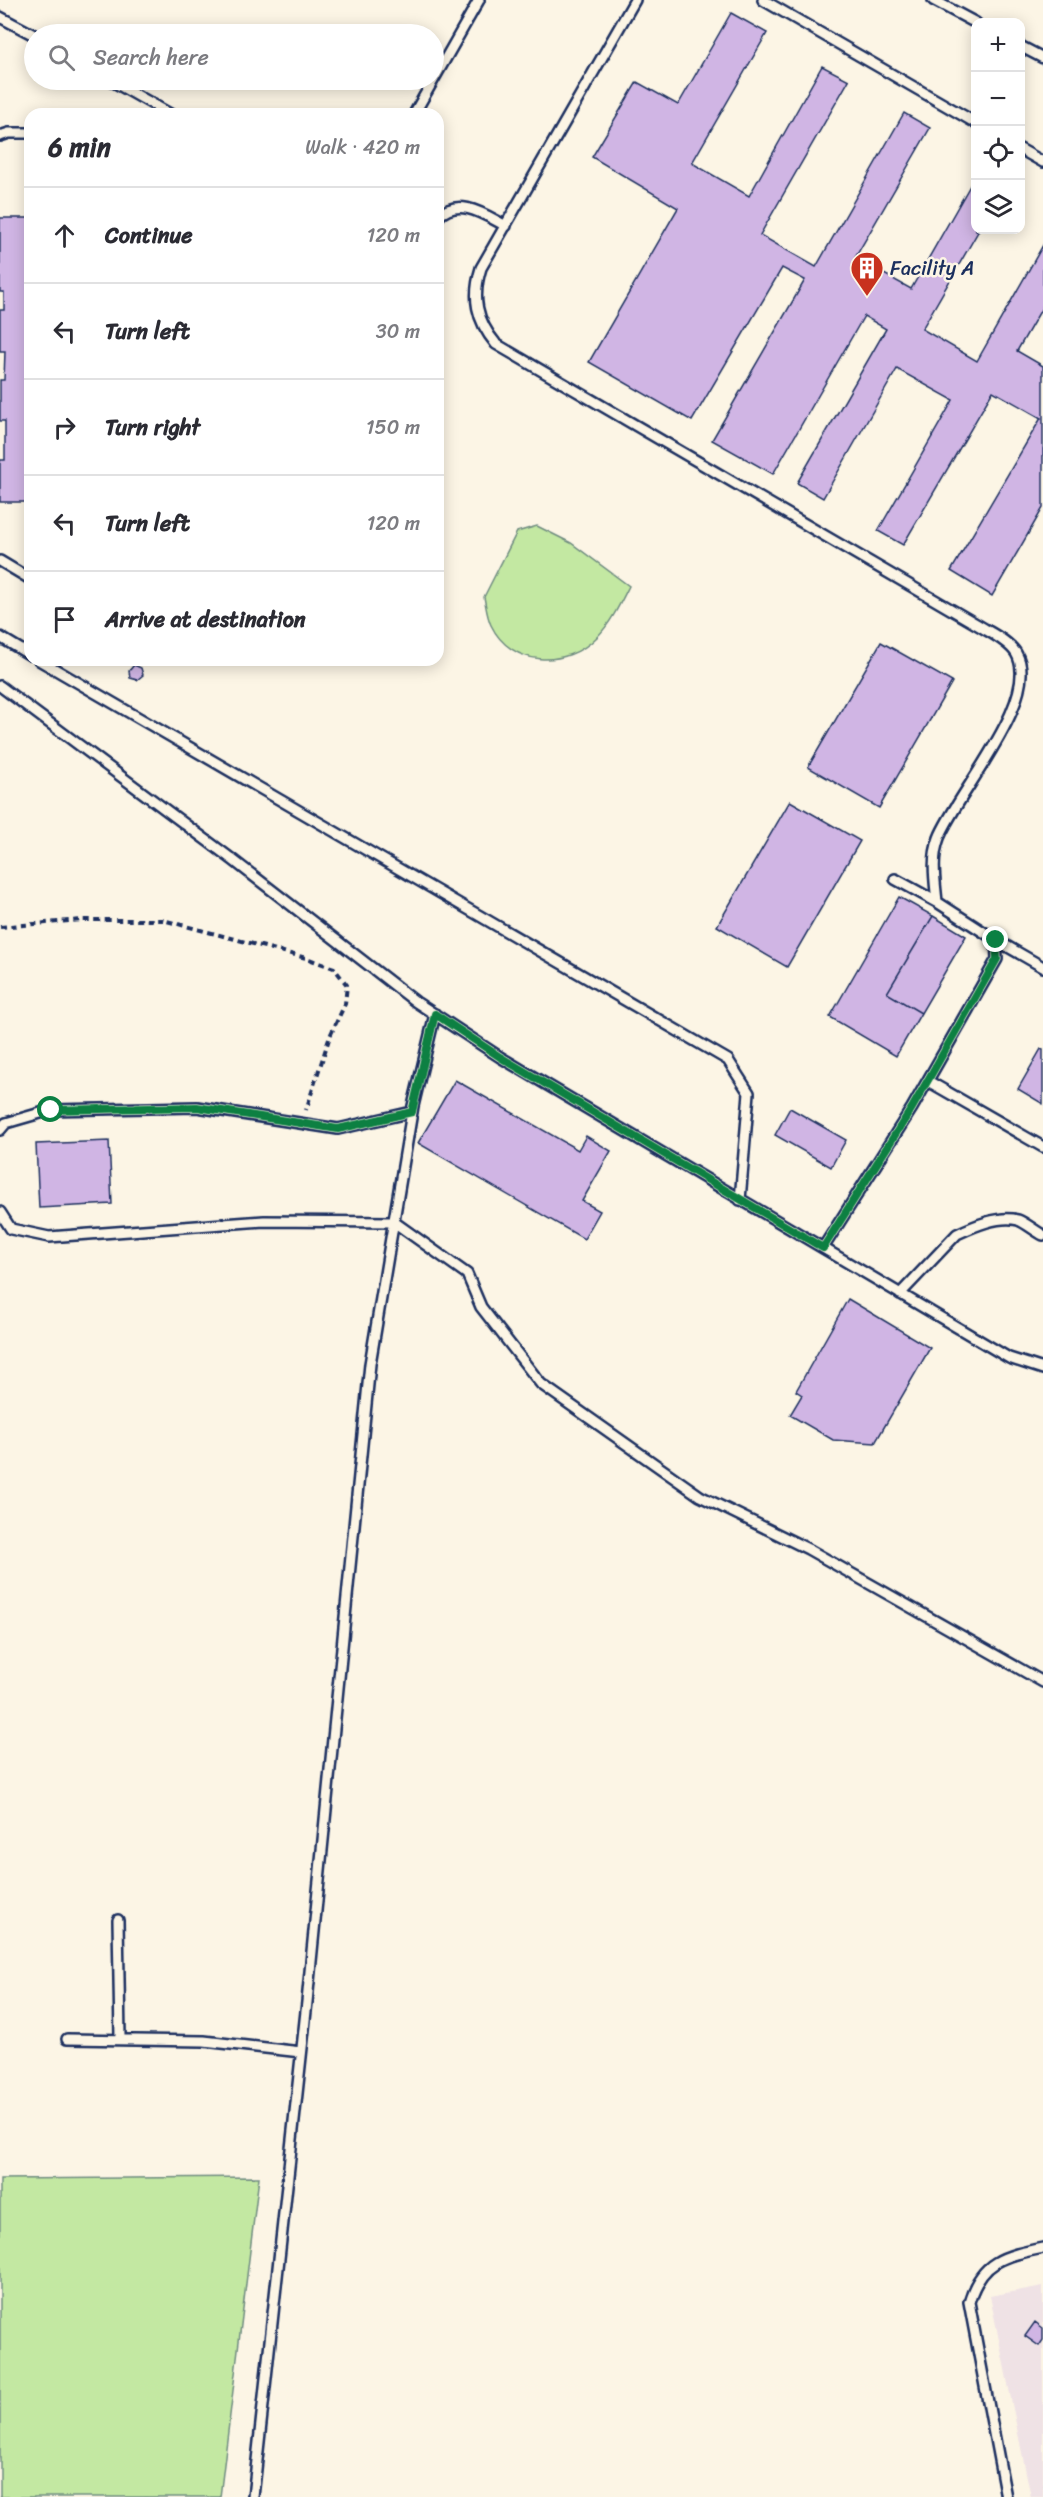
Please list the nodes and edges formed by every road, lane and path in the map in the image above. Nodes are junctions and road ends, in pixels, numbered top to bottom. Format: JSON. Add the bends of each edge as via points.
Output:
{"nodes":[{"id":1,"x":479,"y":0,"type":"edge"},
{"id":2,"x":635,"y":0,"type":"edge"},
{"id":3,"x":763,"y":0,"type":"edge"},
{"id":4,"x":933,"y":0,"type":"edge"},
{"id":5,"x":0,"y":17,"type":"edge"},
{"id":6,"x":971,"y":20,"type":"edge"},
{"id":7,"x":24,"y":30,"type":"edge"},
{"id":8,"x":1025,"y":49,"type":"edge"},
{"id":9,"x":1043,"y":58,"type":"edge"},
{"id":10,"x":444,"y":61,"type":"edge"},
{"id":11,"x":128,"y":90,"type":"edge"},
{"id":12,"x":428,"y":90,"type":"edge"},
{"id":13,"x":159,"y":108,"type":"edge"},
{"id":14,"x":417,"y":108,"type":"edge"},
{"id":15,"x":971,"y":121,"type":"edge"},
{"id":16,"x":24,"y":133,"type":"edge"},
{"id":17,"x":0,"y":136,"type":"edge"},
{"id":18,"x":1025,"y":152,"type":"edge"},
{"id":19,"x":1043,"y":162,"type":"edge"},
{"id":20,"x":444,"y":213,"type":"edge"},
{"id":21,"x":506,"y":226,"type":"junction"},
{"id":22,"x":0,"y":561,"type":"edge"},
{"id":23,"x":24,"y":575,"type":"edge"},
{"id":24,"x":0,"y":637,"type":"edge"},
{"id":25,"x":24,"y":651,"type":"edge"},
{"id":26,"x":49,"y":666,"type":"edge"},
{"id":27,"x":0,"y":686,"type":"edge"},
{"id":28,"x":895,"y":879,"type":"dead end"},
{"id":29,"x":937,"y":902,"type":"junction"},
{"id":30,"x":0,"y":927,"type":"edge"},
{"id":31,"x":996,"y":940,"type":"junction"},
{"id":32,"x":1043,"y":967,"type":"edge"},
{"id":33,"x":435,"y":1014,"type":"junction"},
{"id":34,"x":928,"y":1081,"type":"junction"},
{"id":35,"x":412,"y":1112,"type":"junction"},
{"id":36,"x":302,"y":1123,"type":"junction"},
{"id":37,"x":0,"y":1130,"type":"edge"},
{"id":38,"x":1043,"y":1147,"type":"edge"},
{"id":39,"x":740,"y":1200,"type":"junction"},
{"id":40,"x":0,"y":1212,"type":"edge"},
{"id":41,"x":394,"y":1222,"type":"junction"},
{"id":42,"x":1043,"y":1235,"type":"edge"},
{"id":43,"x":823,"y":1248,"type":"junction"},
{"id":44,"x":900,"y":1294,"type":"junction"},
{"id":45,"x":1043,"y":1369,"type":"edge"},
{"id":46,"x":1043,"y":1682,"type":"edge"},
{"id":47,"x":118,"y":1920,"type":"dead end"},
{"id":48,"x":67,"y":2038,"type":"dead end"},
{"id":49,"x":120,"y":2038,"type":"junction"},
{"id":50,"x":301,"y":2052,"type":"junction"},
{"id":51,"x":1043,"y":2248,"type":"edge"},
{"id":52,"x":253,"y":2497,"type":"edge"},
{"id":53,"x":1006,"y":2497,"type":"edge"}],
"edges":[{"from":1,"to":10,"type":"lane"},
{"from":2,"to":21,"type":"lane"},
{"from":3,"to":15,"type":"lane"},
{"from":4,"to":6,"type":"lane"},
{"from":5,"to":7,"type":"lane"},
{"from":8,"to":9,"type":"lane"},
{"from":11,"to":13,"type":"lane"},
{"from":12,"to":14,"type":"lane"},
{"from":16,"to":17,"type":"lane"},
{"from":18,"to":19,"type":"lane"},
{"from":20,"to":21,"type":"lane","via":[[454,207],[469,207]]},
{"from":21,"to":29,"type":"lane","via":[[481,268],[476,285],[479,318],[496,344],[983,628],[1015,652],[1023,672],[1012,713],[940,836],[934,863]]},
{"from":22,"to":23,"type":"lane"},
{"from":24,"to":25,"type":"lane"},
{"from":26,"to":39,"type":"lane","via":[[728,1060],[749,1093]]},
{"from":27,"to":33,"type":"lane"},
{"from":28,"to":29,"type":"lane"},
{"from":29,"to":31,"type":"lane"},
{"from":30,"to":36,"type":"path","via":[[81,920],[163,920],[334,968],[347,985],[345,1004],[330,1036]]},
{"from":31,"to":32,"type":"lane"},
{"from":31,"to":34,"type":"lane","via":[[997,959]]},
{"from":33,"to":35,"type":"lane"},
{"from":33,"to":39,"type":"lane"},
{"from":34,"to":38,"type":"lane"},
{"from":34,"to":43,"type":"lane"},
{"from":35,"to":36,"type":"lane","via":[[338,1129]]},
{"from":35,"to":41,"type":"lane"},
{"from":36,"to":37,"type":"lane","via":[[186,1107],[51,1110],[6,1124]]},
{"from":39,"to":43,"type":"lane"},
{"from":40,"to":41,"type":"lane","via":[[11,1229],[49,1237],[264,1221]]},
{"from":41,"to":46,"type":"lane","via":[[467,1274],[481,1307],[541,1384],[700,1496],[808,1549]]},
{"from":41,"to":50,"type":"lane","via":[[370,1364]]},
{"from":42,"to":44,"type":"lane","via":[[1017,1220],[969,1228],[957,1234]]},
{"from":43,"to":44,"type":"lane"},
{"from":44,"to":45,"type":"lane","via":[[1009,1359]]},
{"from":47,"to":49,"type":"lane"},
{"from":48,"to":49,"type":"lane"},
{"from":49,"to":50,"type":"lane","via":[[204,2041]]},
{"from":50,"to":52,"type":"lane"},
{"from":51,"to":53,"type":"lane","via":[[995,2261],[978,2279],[969,2302]]}]}
